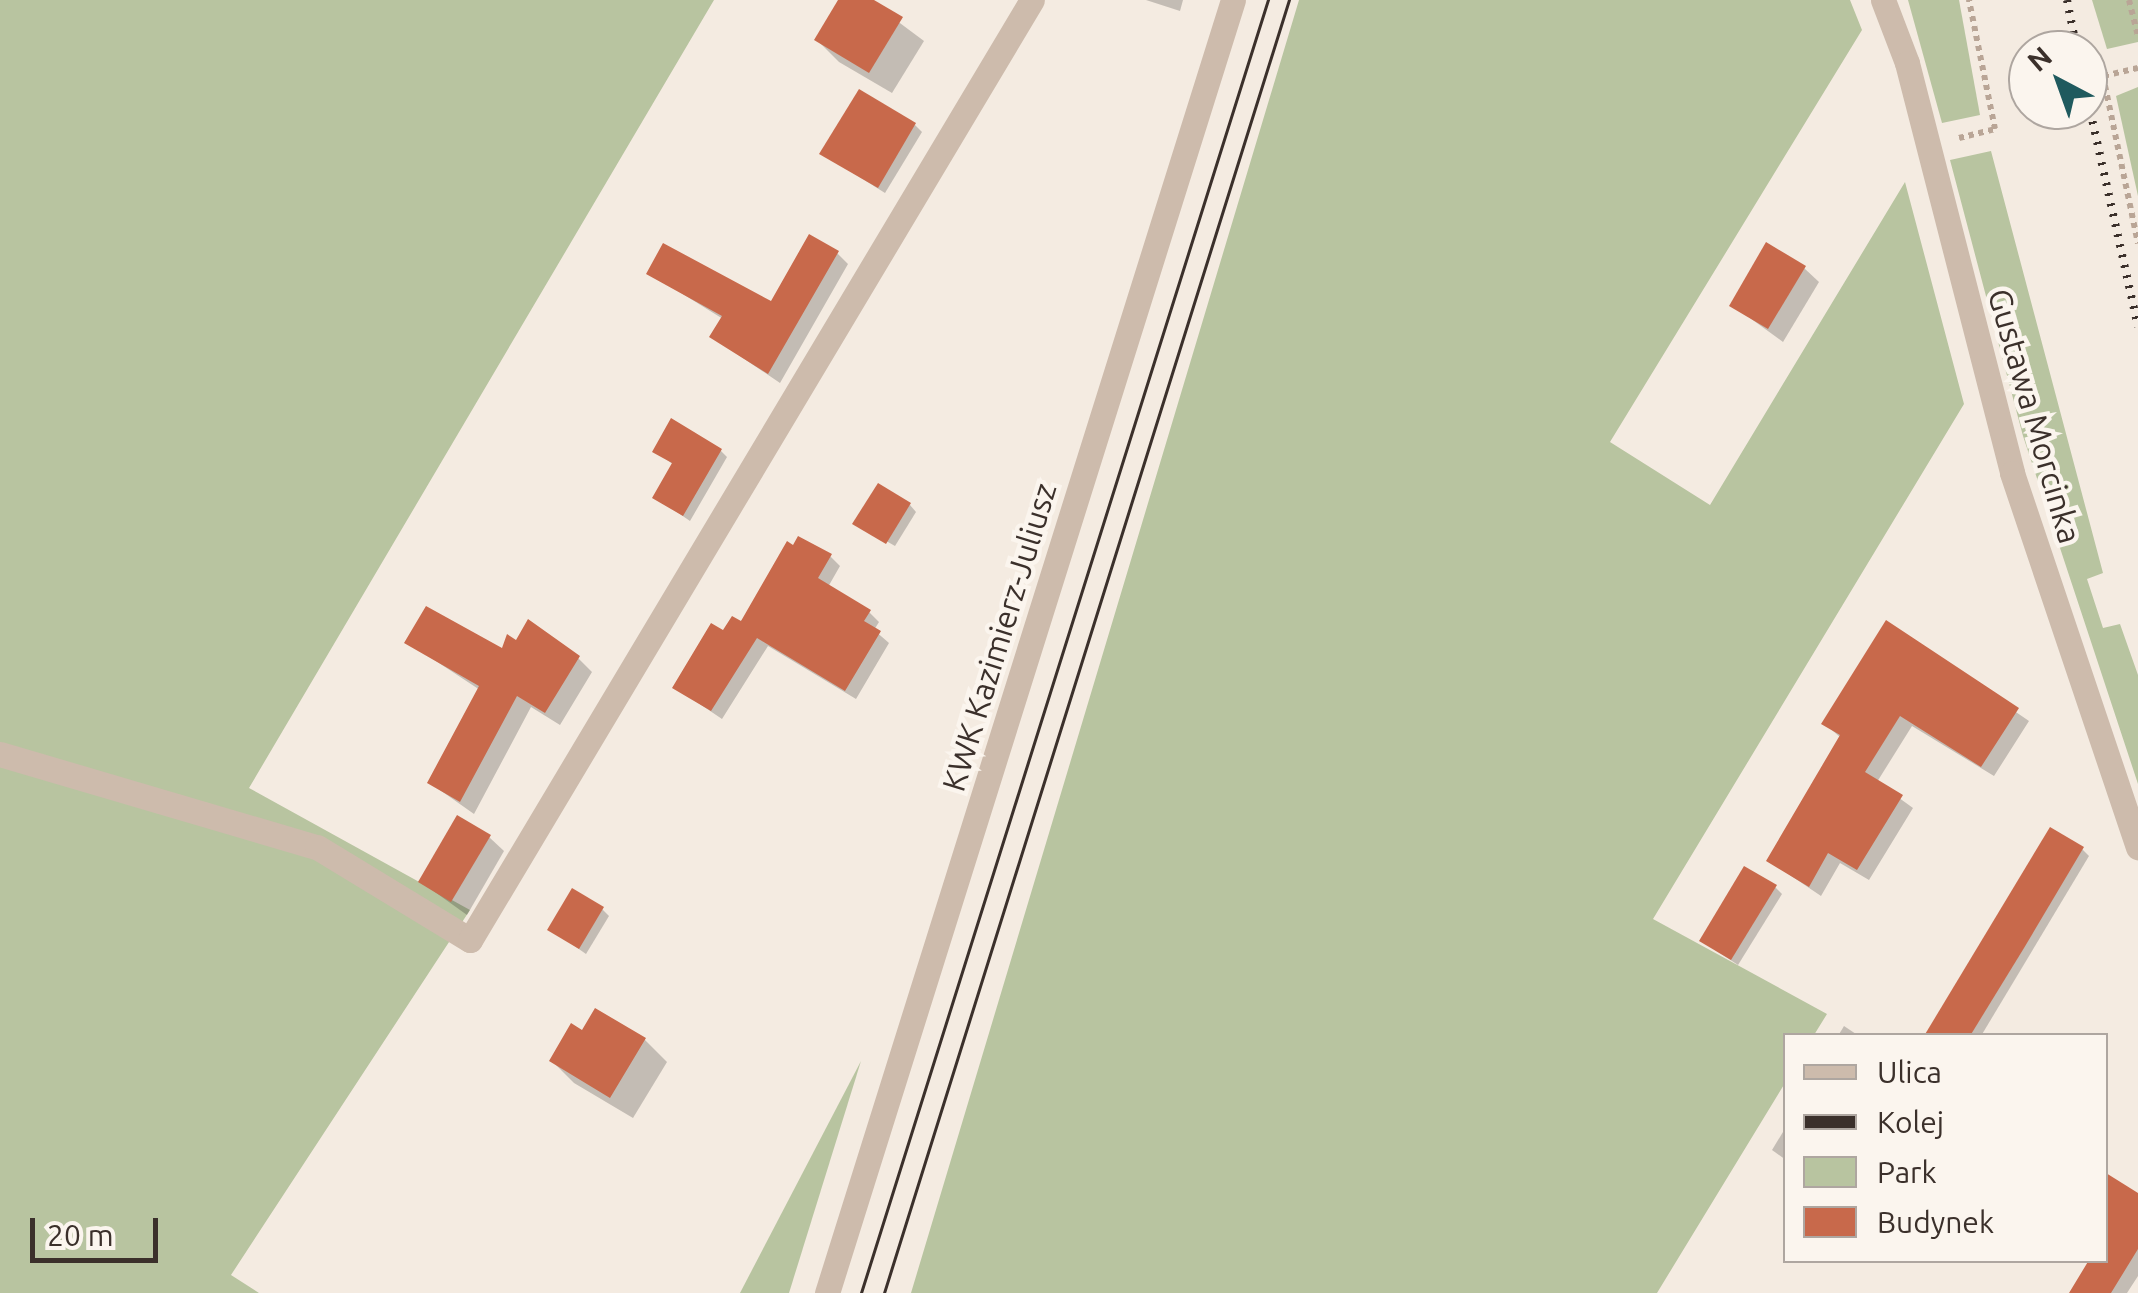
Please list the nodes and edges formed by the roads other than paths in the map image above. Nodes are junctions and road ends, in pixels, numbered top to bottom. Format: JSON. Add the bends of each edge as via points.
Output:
{"nodes":[{"id":1,"x":1032,"y":0,"type":"edge"},
{"id":2,"x":1233,"y":0,"type":"edge"},
{"id":3,"x":1883,"y":0,"type":"edge"},
{"id":4,"x":0,"y":754,"type":"edge"},
{"id":5,"x":2138,"y":846,"type":"edge"},
{"id":6,"x":827,"y":1293,"type":"edge"}],
"edges":[{"from":1,"to":4,"type":"street","via":[[470,940],[317,847]]},
{"from":2,"to":6,"type":"street","name":"KWK Kazimierz-Juliusz"},
{"from":3,"to":5,"type":"street","name":"Gustawa Morcinka","via":[[1907,63],[2012,473]]}]}
